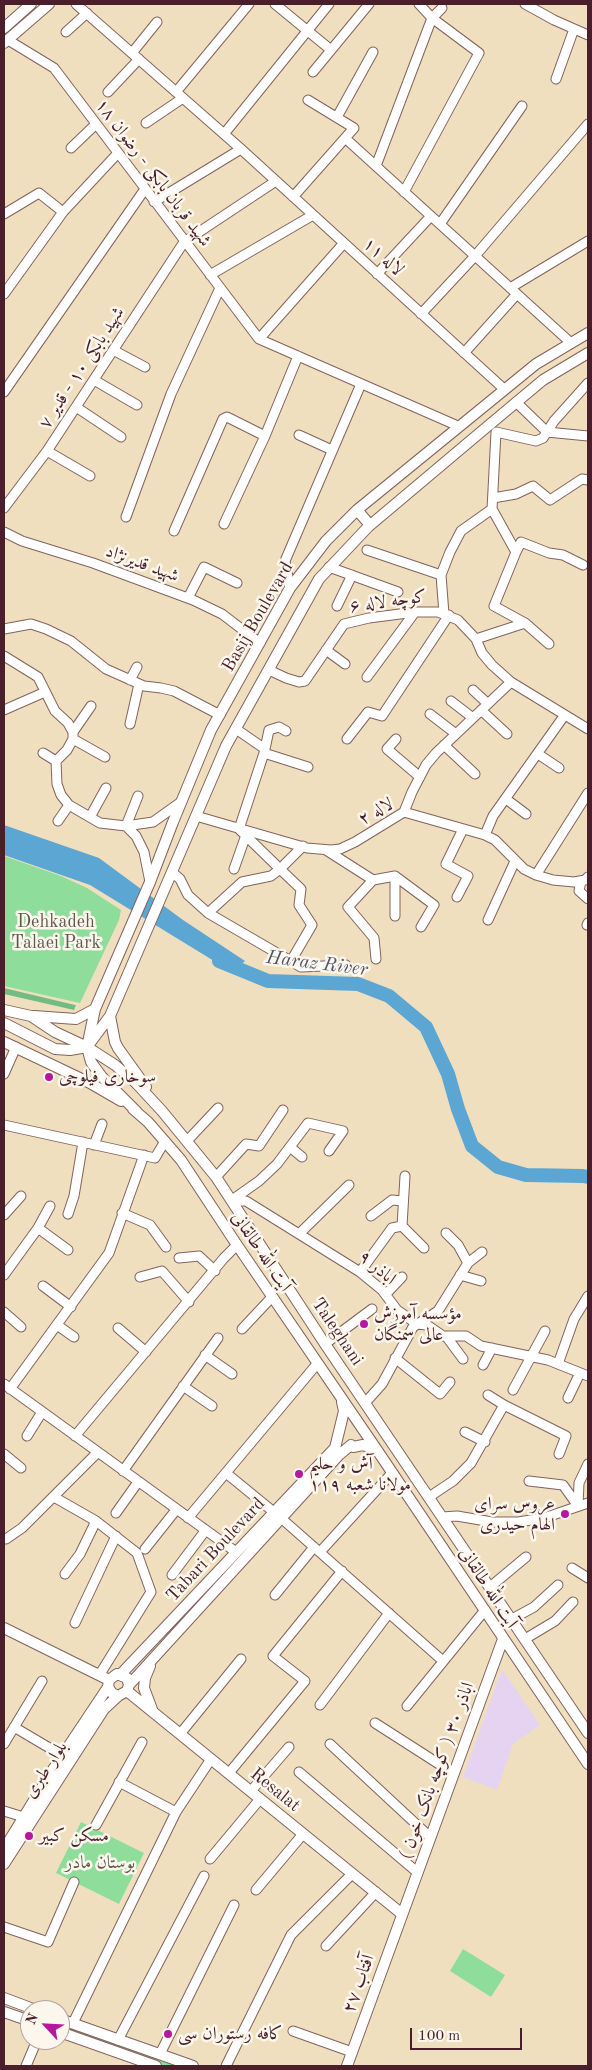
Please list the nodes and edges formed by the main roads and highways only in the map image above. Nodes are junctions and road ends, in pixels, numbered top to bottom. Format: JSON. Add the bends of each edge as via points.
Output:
{"nodes":[{"id":1,"x":30,"y":4,"type":"edge"},
{"id":2,"x":49,"y":4,"type":"edge"},
{"id":3,"x":4,"y":28,"type":"edge"},
{"id":4,"x":6,"y":42,"type":"edge"},
{"id":5,"x":588,"y":333,"type":"edge"},
{"id":6,"x":588,"y":353,"type":"edge"},
{"id":7,"x":356,"y":510,"type":"junction"},
{"id":8,"x":370,"y":525,"type":"junction"},
{"id":9,"x":173,"y":822,"type":"junction"},
{"id":10,"x":191,"y":829,"type":"junction"},
{"id":11,"x":95,"y":1009,"type":"junction"},
{"id":12,"x":4,"y":1010,"type":"edge"},
{"id":13,"x":31,"y":1016,"type":"junction"},
{"id":14,"x":110,"y":1016,"type":"junction"},
{"id":15,"x":4,"y":1023,"type":"edge"},
{"id":16,"x":55,"y":1032,"type":"junction"},
{"id":17,"x":4,"y":1042,"type":"edge"},
{"id":18,"x":49,"y":1046,"type":"junction"},
{"id":19,"x":86,"y":1047,"type":"junction"},
{"id":20,"x":123,"y":1071,"type":"junction"},
{"id":21,"x":109,"y":1084,"type":"junction"},
{"id":22,"x":162,"y":1111,"type":"junction"},
{"id":23,"x":137,"y":1112,"type":"junction"},
{"id":24,"x":342,"y":1398,"type":"junction"},
{"id":25,"x":377,"y":1450,"type":"junction"},
{"id":26,"x":337,"y":1452,"type":"junction"},
{"id":27,"x":278,"y":1515,"type":"junction"},
{"id":28,"x":468,"y":1555,"type":"junction"},
{"id":29,"x":454,"y":1565,"type":"junction"},
{"id":30,"x":490,"y":1588,"type":"junction"},
{"id":31,"x":476,"y":1597,"type":"junction"},
{"id":32,"x":5,"y":1631,"type":"edge"},
{"id":33,"x":503,"y":1640,"type":"junction"},
{"id":34,"x":160,"y":1651,"type":"junction"},
{"id":35,"x":121,"y":1674,"type":"junction"},
{"id":36,"x":108,"y":1684,"type":"junction"},
{"id":37,"x":125,"y":1691,"type":"junction"},
{"id":38,"x":154,"y":1713,"type":"junction"},
{"id":39,"x":587,"y":1726,"type":"edge"},
{"id":40,"x":588,"y":1764,"type":"edge"},
{"id":41,"x":29,"y":1819,"type":"junction"},
{"id":42,"x":4,"y":1849,"type":"edge"},
{"id":43,"x":4,"y":1864,"type":"edge"},
{"id":44,"x":402,"y":1914,"type":"junction"},
{"id":45,"x":4,"y":1998,"type":"edge"},
{"id":46,"x":20,"y":2004,"type":"edge"},
{"id":47,"x":4,"y":2012,"type":"edge"},
{"id":48,"x":20,"y":2018,"type":"edge"},
{"id":49,"x":70,"y":2023,"type":"edge"},
{"id":50,"x":70,"y":2036,"type":"edge"},
{"id":51,"x":138,"y":2063,"type":"edge"},
{"id":52,"x":156,"y":2066,"type":"edge"},
{"id":53,"x":192,"y":2066,"type":"edge"},
{"id":54,"x":347,"y":2066,"type":"edge"}],
"edges":[{"from":1,"to":3,"type":"main road"},
{"from":2,"to":4,"type":"main road"},
{"from":5,"to":7,"type":"main road","name":"Basij Boulevard","via":[[536,364]]},
{"from":6,"to":8,"type":"main road","name":"Basij Boulevard","via":[[543,380]]},
{"from":7,"to":8,"type":"main road"},
{"from":7,"to":9,"type":"main road","name":"Basij Boulevard","via":[[326,541],[290,588],[211,730]]},
{"from":8,"to":10,"type":"main road","name":"Basij Boulevard","via":[[319,580],[226,746]]},
{"from":9,"to":10,"type":"main road","via":[[173,832],[177,835],[182,836]]},
{"from":9,"to":11,"type":"main road","name":"Basij Boulevard"},
{"from":10,"to":14,"type":"main road","name":"Basij Boulevard"},
{"from":11,"to":13,"type":"main road","via":[[76,1019]]},
{"from":11,"to":19,"type":"main road","name":"Basij Boulevard"},
{"from":12,"to":13,"type":"main road","name":"Taleghani"},
{"from":13,"to":16,"type":"main road","name":"Taleghani"},
{"from":14,"to":19,"type":"main road","name":"Basij Boulevard"},
{"from":14,"to":22,"type":"main road","via":[[118,1048]]},
{"from":15,"to":18,"type":"main road"},
{"from":16,"to":18,"type":"main road","via":[[58,1042]]},
{"from":16,"to":19,"type":"main road","name":"Taleghani"},
{"from":17,"to":23,"type":"main road","name":"آیت الله طالقانی","via":[[90,1083]]},
{"from":18,"to":19,"type":"main road","via":[[70,1050]]},
{"from":19,"to":20,"type":"main road","name":"Taleghani"},
{"from":19,"to":21,"type":"main road","via":[[91,1062]]},
{"from":20,"to":21,"type":"main road","via":[[110,1073]]},
{"from":20,"to":22,"type":"main road","name":"Taleghani"},
{"from":21,"to":23,"type":"main road"},
{"from":22,"to":28,"type":"main road","name":"Taleghani","via":[[232,1200]]},
{"from":23,"to":24,"type":"main road","name":"آیت الله طالقانی","via":[[181,1160]]},
{"from":24,"to":25,"type":"main road","name":"آیت الله طالقانی"},
{"from":24,"to":26,"type":"main road","via":[[344,1411]]},
{"from":25,"to":26,"type":"main road","via":[[351,1445]]},
{"from":25,"to":29,"type":"main road","name":"آیت الله طالقانی"},
{"from":26,"to":27,"type":"main road","name":"Tabari Boulevard"},
{"from":27,"to":34,"type":"main road","name":"Tabari Boulevard"},
{"from":27,"to":35,"type":"main road","name":"Tabari Boulevard","via":[[236,1552]]},
{"from":28,"to":29,"type":"main road","via":[[466,1565]]},
{"from":28,"to":30,"type":"main road","name":"Taleghani"},
{"from":29,"to":31,"type":"main road","name":"آیت الله طالقانی"},
{"from":30,"to":31,"type":"main road","via":[[480,1586]]},
{"from":30,"to":39,"type":"main road","name":"Taleghani"},
{"from":31,"to":33,"type":"main road","name":"آیت الله طالقانی"},
{"from":32,"to":36,"type":"main road","via":[[100,1674]]},
{"from":33,"to":40,"type":"main road","name":"آیت الله طالقانی"},
{"from":33,"to":44,"type":"main road","name":"اباذر ۳۰ ( کوچه بانک خون )"},
{"from":34,"to":37,"type":"main road","name":"Tabari Boulevard"},
{"from":34,"to":38,"type":"main road","via":[[152,1660],[144,1688]]},
{"from":35,"to":36,"type":"main road","via":[[114,1675]]},
{"from":35,"to":37,"type":"main road","via":[[127,1678]]},
{"from":36,"to":37,"type":"main road","via":[[112,1693]]},
{"from":36,"to":41,"type":"main road","name":"بلوار طبری"},
{"from":37,"to":38,"type":"main road","name":"Resalat"},
{"from":37,"to":41,"type":"main road","name":"بلوار طبری","via":[[104,1709]]},
{"from":38,"to":44,"type":"main road","name":"Resalat"},
{"from":41,"to":42,"type":"main road","name":"بلوار طبری"},
{"from":41,"to":43,"type":"main road","name":"بلوار طبری"},
{"from":44,"to":54,"type":"main road","name":"آفتاب ۲۷"},
{"from":45,"to":46,"type":"main road"},
{"from":47,"to":48,"type":"main road"},
{"from":49,"to":53,"type":"main road"},
{"from":50,"to":51,"type":"main road"},
{"from":51,"to":52,"type":"main road"}]}
